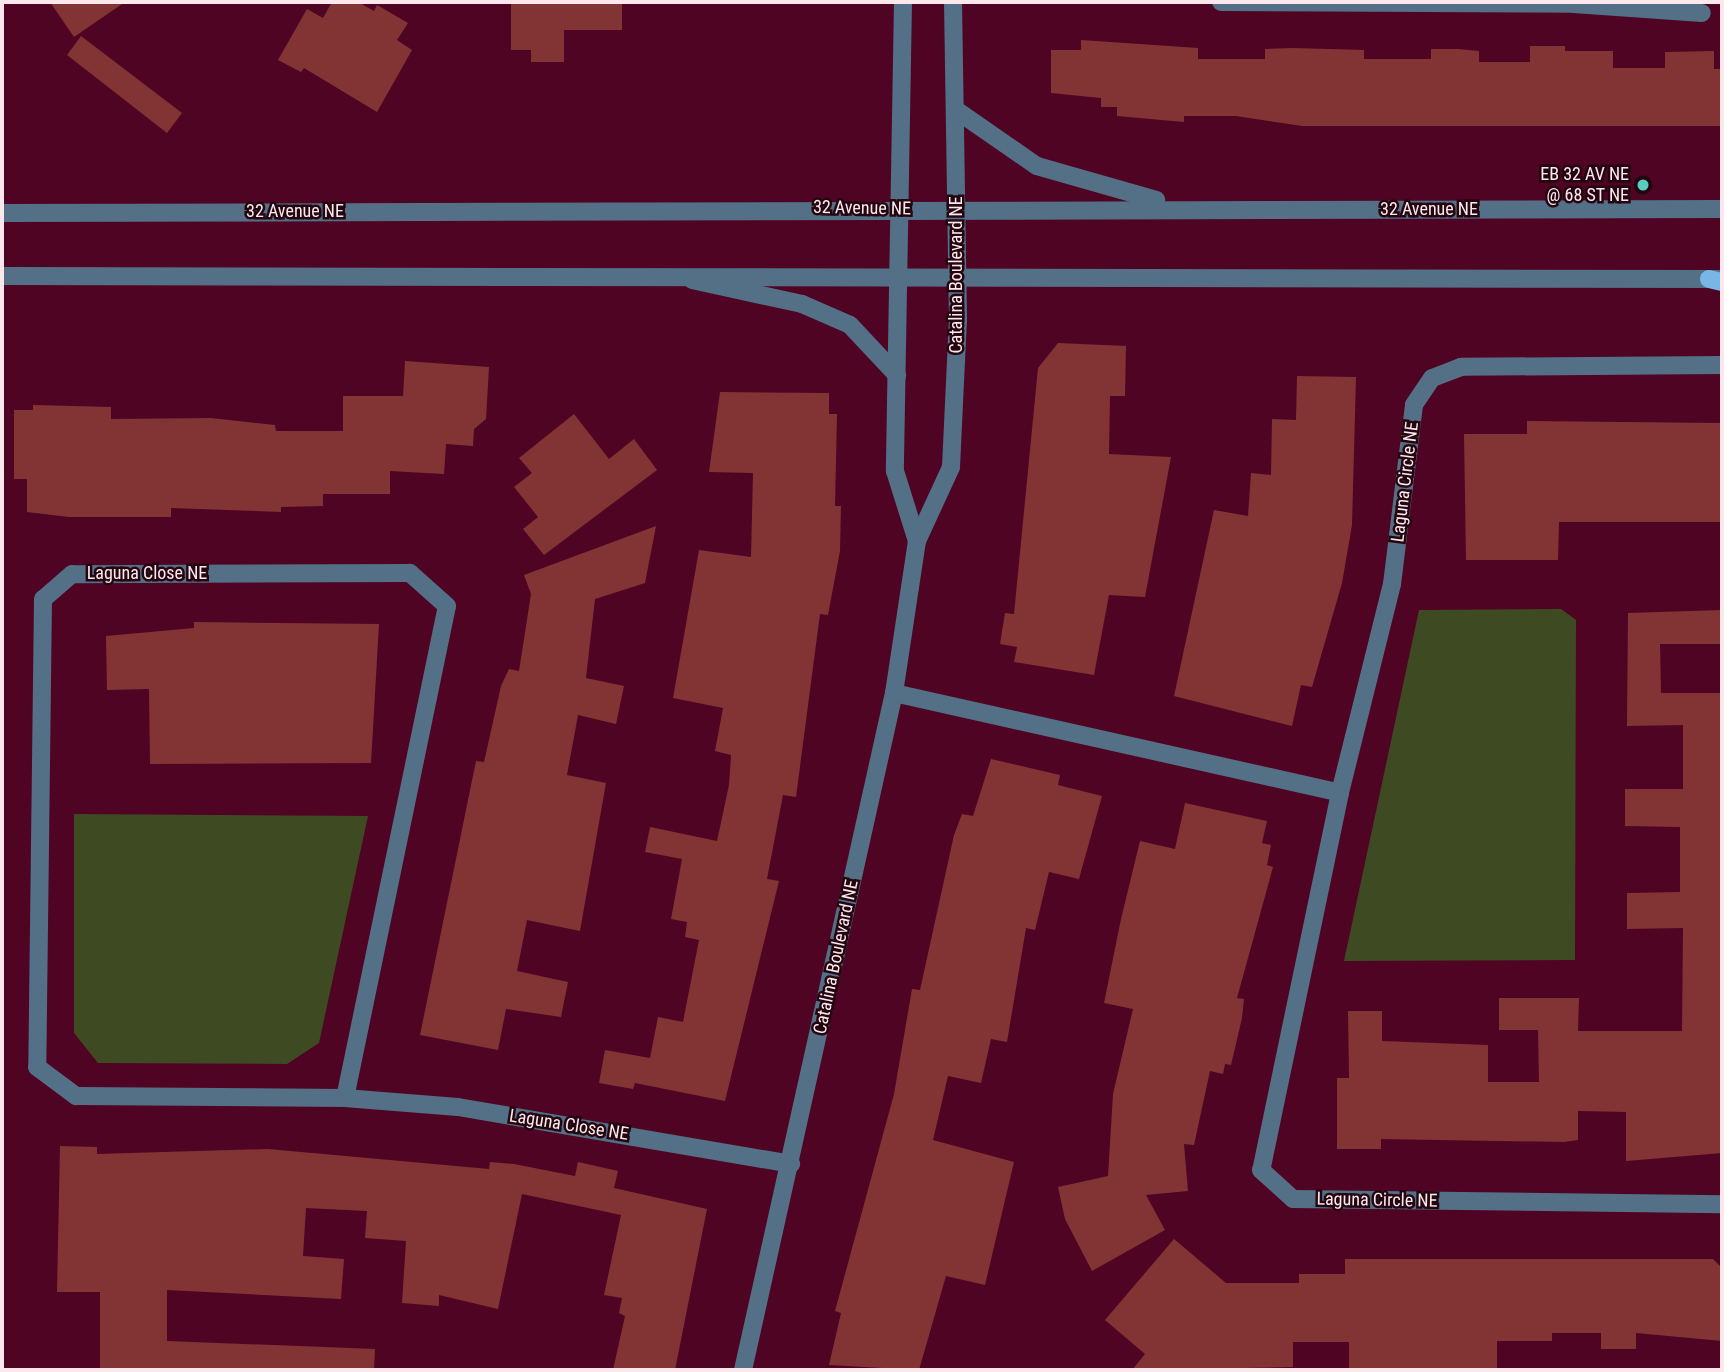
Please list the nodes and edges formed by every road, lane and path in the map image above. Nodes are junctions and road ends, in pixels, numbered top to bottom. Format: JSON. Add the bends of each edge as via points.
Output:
{"nodes":[{"id":1,"x":903,"y":2,"type":"edge"},
{"id":2,"x":953,"y":2,"type":"edge"},
{"id":3,"x":1221,"y":2,"type":"edge"},
{"id":4,"x":1574,"y":3,"type":"edge"},
{"id":5,"x":1702,"y":13,"type":"dead end"},
{"id":6,"x":956,"y":110,"type":"junction"},
{"id":7,"x":901,"y":208,"type":"junction"},
{"id":8,"x":957,"y":209,"type":"junction"},
{"id":9,"x":1222,"y":209,"type":"junction"},
{"id":10,"x":1722,"y":209,"type":"edge"},
{"id":11,"x":2,"y":213,"type":"edge"},
{"id":12,"x":658,"y":272,"type":"junction"},
{"id":13,"x":901,"y":273,"type":"junction"},
{"id":14,"x":958,"y":273,"type":"junction"},
{"id":15,"x":2,"y":275,"type":"edge"},
{"id":16,"x":1718,"y":280,"type":"edge"},
{"id":17,"x":1722,"y":365,"type":"edge"},
{"id":18,"x":897,"y":375,"type":"junction"},
{"id":19,"x":917,"y":541,"type":"junction"},
{"id":20,"x":894,"y":693,"type":"junction"},
{"id":21,"x":1340,"y":793,"type":"junction"},
{"id":22,"x":345,"y":1098,"type":"junction"},
{"id":23,"x":791,"y":1164,"type":"junction"},
{"id":24,"x":1722,"y":1205,"type":"edge"},
{"id":25,"x":743,"y":1370,"type":"edge"}],
"edges":[{"from":1,"to":7,"type":"street","name":"Catalina Boulevard NE"},
{"from":2,"to":6,"type":"street","name":"Catalina Boulevard NE"},
{"from":3,"to":4,"type":"street"},
{"from":4,"to":5,"type":"street"},
{"from":6,"to":8,"type":"street","name":"Catalina Boulevard NE"},
{"from":6,"to":9,"type":"street","via":[[1004,147],[1070,180],[1125,196]]},
{"from":7,"to":8,"type":"street","name":"32 Avenue NE"},
{"from":7,"to":11,"type":"street","name":"32 Avenue NE"},
{"from":7,"to":13,"type":"street","name":"Catalina Boulevard NE"},
{"from":8,"to":9,"type":"street","name":"32 Avenue NE"},
{"from":8,"to":14,"type":"street","name":"Catalina Boulevard NE"},
{"from":9,"to":10,"type":"street","name":"32 Avenue NE"},
{"from":12,"to":13,"type":"street"},
{"from":12,"to":15,"type":"street"},
{"from":12,"to":18,"type":"street","via":[[802,304],[850,325]]},
{"from":13,"to":14,"type":"street"},
{"from":13,"to":18,"type":"street","name":"Catalina Boulevard NE"},
{"from":14,"to":16,"type":"street"},
{"from":14,"to":19,"type":"street","name":"Catalina Boulevard NE","via":[[951,467]]},
{"from":17,"to":21,"type":"street","name":"Laguna Circle NE","via":[[1461,367],[1432,378],[1415,405],[1392,584]]},
{"from":18,"to":19,"type":"street","name":"Catalina Boulevard NE","via":[[895,471]]},
{"from":19,"to":20,"type":"street","name":"Catalina Boulevard NE"},
{"from":20,"to":21,"type":"street"},
{"from":20,"to":23,"type":"street","name":"Catalina Boulevard NE"},
{"from":21,"to":24,"type":"street","name":"Laguna Circle NE","via":[[1261,1170],[1293,1199]]},
{"from":22,"to":22,"type":"street","name":"Laguna Close NE","via":[[75,1096],[37,1067],[43,598],[72,574],[410,572],[447,606]]},
{"from":22,"to":23,"type":"street","name":"Laguna Close NE","via":[[561,1122]]},
{"from":23,"to":25,"type":"street","name":"Catalina Boulevard NE"}]}
